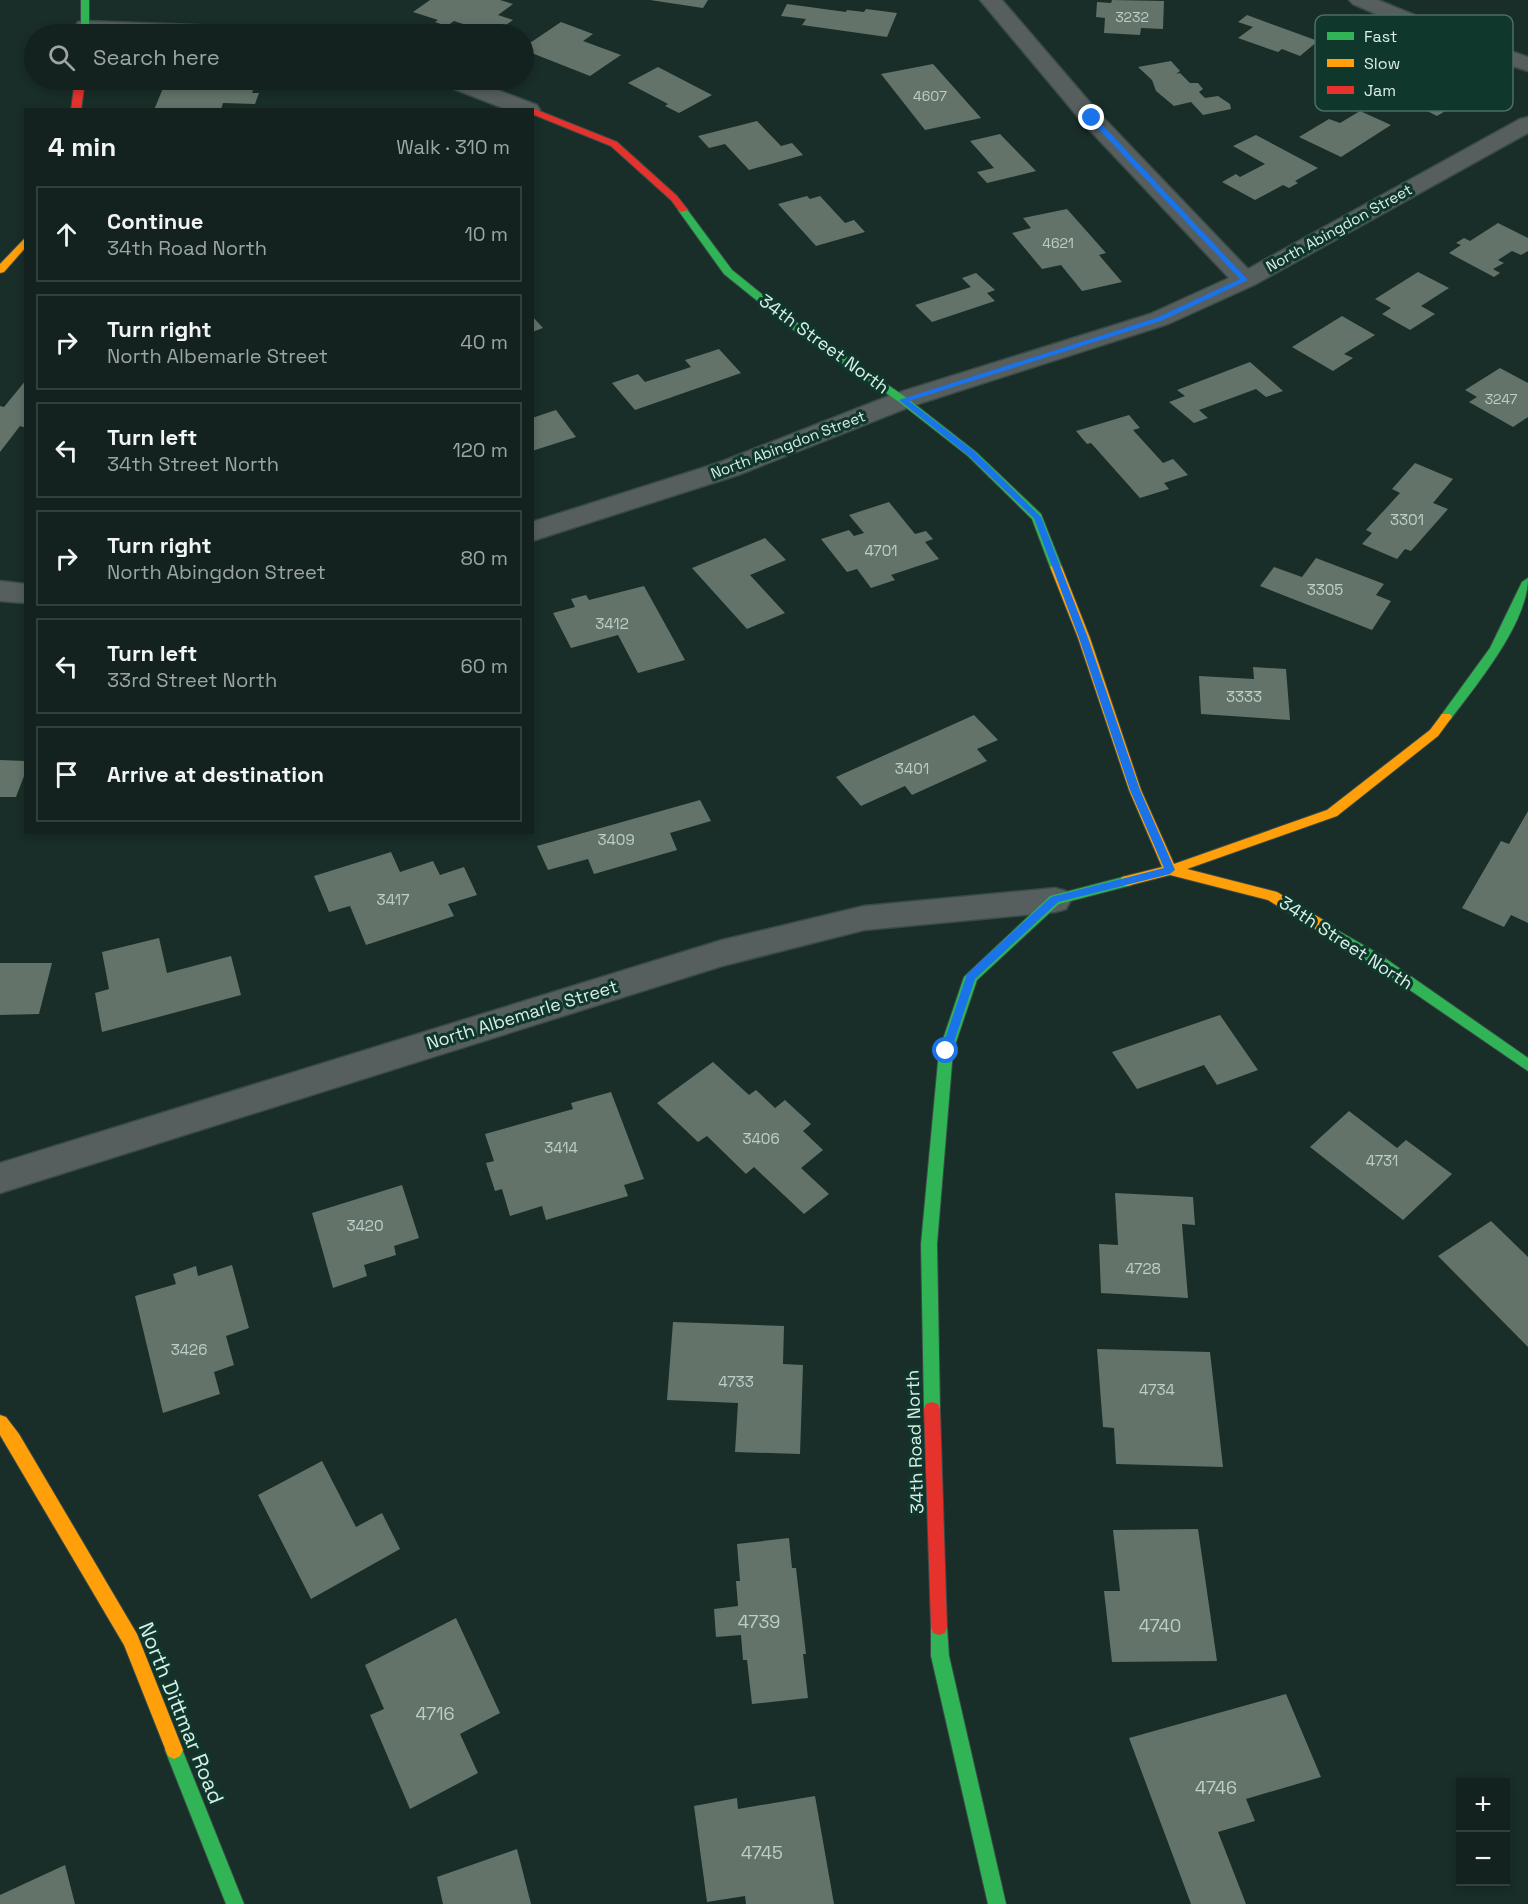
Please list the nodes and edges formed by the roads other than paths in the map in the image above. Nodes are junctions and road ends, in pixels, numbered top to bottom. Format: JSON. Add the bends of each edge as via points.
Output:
{"nodes":[{"id":1,"x":85,"y":0,"type":"edge"},
{"id":2,"x":991,"y":0,"type":"edge"},
{"id":3,"x":1360,"y":0,"type":"edge"},
{"id":4,"x":1396,"y":15,"type":"edge"},
{"id":5,"x":86,"y":24,"type":"edge"},
{"id":6,"x":1513,"y":59,"type":"edge"},
{"id":7,"x":1528,"y":64,"type":"edge"},
{"id":8,"x":79,"y":90,"type":"edge"},
{"id":9,"x":478,"y":90,"type":"edge"},
{"id":10,"x":76,"y":108,"type":"edge"},
{"id":11,"x":526,"y":108,"type":"edge"},
{"id":12,"x":534,"y":111,"type":"edge"},
{"id":13,"x":1528,"y":124,"type":"edge"},
{"id":14,"x":24,"y":242,"type":"edge"},
{"id":15,"x":0,"y":270,"type":"edge"},
{"id":16,"x":1245,"y":280,"type":"junction"},
{"id":17,"x":903,"y":400,"type":"junction"},
{"id":18,"x":534,"y":531,"type":"edge"},
{"id":19,"x":1528,"y":582,"type":"edge"},
{"id":20,"x":0,"y":591,"type":"edge"},
{"id":21,"x":24,"y":594,"type":"edge"},
{"id":22,"x":1170,"y":870,"type":"junction"},
{"id":23,"x":1055,"y":900,"type":"junction"},
{"id":24,"x":971,"y":977,"type":"joint"},
{"id":25,"x":1528,"y":1065,"type":"edge"},
{"id":26,"x":0,"y":1178,"type":"edge"},
{"id":27,"x":0,"y":1422,"type":"edge"},
{"id":28,"x":235,"y":1904,"type":"edge"},
{"id":29,"x":997,"y":1904,"type":"edge"}],
"edges":[{"from":1,"to":5,"type":"street"},
{"from":2,"to":16,"type":"street","via":[[1092,118]]},
{"from":3,"to":4,"type":"street"},
{"from":6,"to":7,"type":"street"},
{"from":8,"to":10,"type":"street"},
{"from":9,"to":11,"type":"street","name":"34th Street North"},
{"from":12,"to":17,"type":"street","name":"34th Street North","via":[[614,144],[674,198],[728,272],[800,330]]},
{"from":13,"to":16,"type":"street","name":"North Abingdon Street"},
{"from":14,"to":15,"type":"street"},
{"from":16,"to":17,"type":"street","name":"North Abingdon Street","via":[[1159,319]]},
{"from":17,"to":18,"type":"street","name":"North Abingdon Street","via":[[728,469]]},
{"from":17,"to":22,"type":"street","name":"34th Street North","via":[[972,454],[1037,517],[1084,638],[1135,790]]},
{"from":19,"to":22,"type":"street","name":"North Albemarle Street","via":[[1495,650],[1434,733],[1332,813]]},
{"from":20,"to":21,"type":"street"},
{"from":22,"to":23,"type":"street","name":"North Albemarle Street"},
{"from":22,"to":25,"type":"street","name":"34th Street North","via":[[1272,896],[1374,958]]},
{"from":23,"to":24,"type":"street","name":"North Albemarle Street"},
{"from":23,"to":26,"type":"street","name":"North Albemarle Street","via":[[864,918],[723,953]]},
{"from":24,"to":29,"type":"street","name":"34th Road North","via":[[946,1051],[929,1244],[932,1442],[940,1656]]},
{"from":27,"to":28,"type":"street","name":"North Dittmar Road","via":[[131,1640]]}]}
